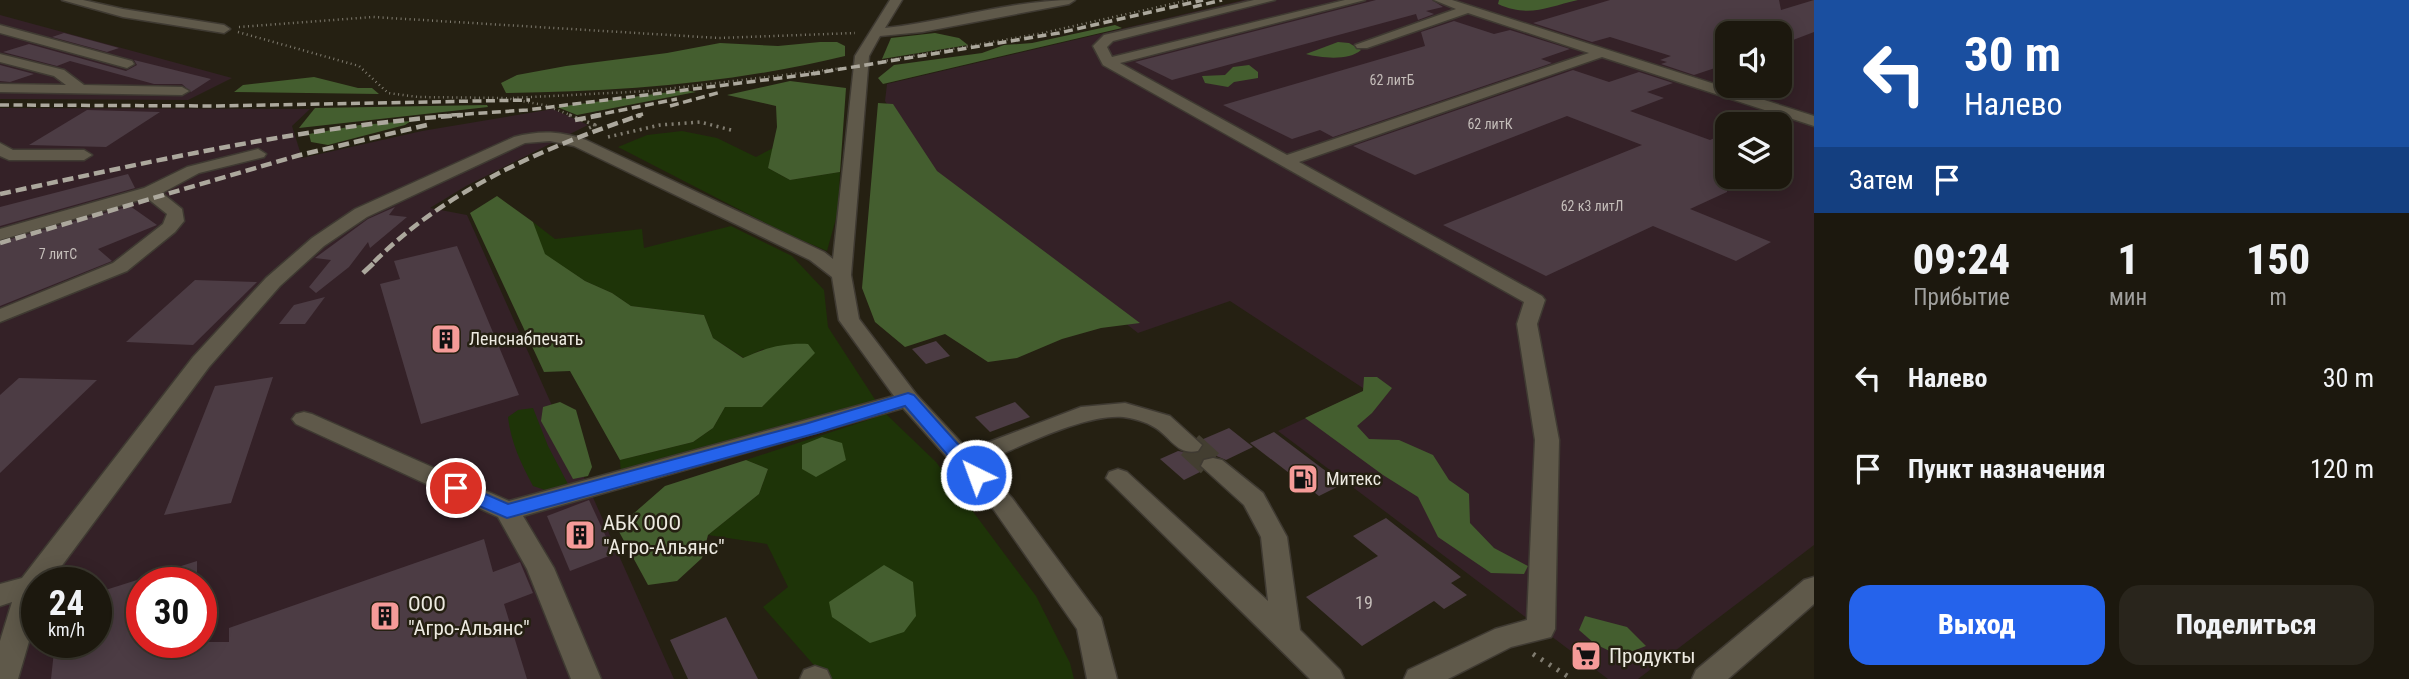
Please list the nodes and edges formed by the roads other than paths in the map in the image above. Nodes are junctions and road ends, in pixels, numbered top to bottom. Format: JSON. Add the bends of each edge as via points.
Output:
{"nodes":[{"id":1,"x":68,"y":0,"type":"edge"},
{"id":2,"x":896,"y":0,"type":"edge"},
{"id":3,"x":1069,"y":0,"type":"edge"},
{"id":4,"x":1271,"y":0,"type":"edge"},
{"id":5,"x":1359,"y":0,"type":"edge"},
{"id":6,"x":1440,"y":0,"type":"edge"},
{"id":7,"x":1468,"y":9,"type":"junction"},
{"id":8,"x":1306,"y":13,"type":"junction"},
{"id":9,"x":1203,"y":15,"type":"junction"},
{"id":10,"x":1155,"y":27,"type":"junction"},
{"id":11,"x":0,"y":29,"type":"edge"},
{"id":12,"x":224,"y":29,"type":"road end"},
{"id":13,"x":1237,"y":29,"type":"junction"},
{"id":14,"x":877,"y":33,"type":"junction"},
{"id":15,"x":1188,"y":41,"type":"junction"},
{"id":16,"x":1362,"y":45,"type":"dead end"},
{"id":17,"x":1601,"y":53,"type":"junction"},
{"id":18,"x":0,"y":58,"type":"edge"},
{"id":19,"x":1108,"y":62,"type":"junction"},
{"id":20,"x":127,"y":64,"type":"dead end"},
{"id":21,"x":0,"y":88,"type":"edge"},
{"id":22,"x":80,"y":89,"type":"junction"},
{"id":23,"x":183,"y":91,"type":"dead end"},
{"id":24,"x":1814,"y":121,"type":"edge"},
{"id":25,"x":0,"y":148,"type":"edge"},
{"id":26,"x":258,"y":154,"type":"dead end"},
{"id":27,"x":84,"y":155,"type":"dead end"},
{"id":28,"x":1285,"y":161,"type":"junction"},
{"id":29,"x":150,"y":192,"type":"junction"},
{"id":30,"x":0,"y":235,"type":"edge"},
{"id":31,"x":841,"y":275,"type":"junction"},
{"id":32,"x":0,"y":316,"type":"edge"},
{"id":33,"x":908,"y":399,"type":"junction"},
{"id":34,"x":304,"y":419,"type":"dead end"},
{"id":35,"x":1190,"y":445,"type":"tunnel mouth"},
{"id":36,"x":962,"y":461,"type":"junction"},
{"id":37,"x":1213,"y":466,"type":"tunnel mouth"},
{"id":38,"x":1118,"y":478,"type":"dead end"},
{"id":39,"x":507,"y":511,"type":"junction"},
{"id":40,"x":45,"y":567,"type":"edge"},
{"id":41,"x":1814,"y":588,"type":"edge"},
{"id":42,"x":21,"y":589,"type":"edge"},
{"id":43,"x":0,"y":595,"type":"edge"},
{"id":44,"x":21,"y":620,"type":"edge"},
{"id":45,"x":1286,"y":635,"type":"junction"},
{"id":46,"x":4,"y":679,"type":"edge"},
{"id":47,"x":586,"y":679,"type":"edge"},
{"id":48,"x":1102,"y":679,"type":"edge"},
{"id":49,"x":1329,"y":679,"type":"edge"},
{"id":50,"x":1419,"y":679,"type":"edge"},
{"id":51,"x":1707,"y":679,"type":"edge"}],
"edges":[{"from":1,"to":12,"type":"street"},
{"from":2,"to":14,"type":"street"},
{"from":3,"to":14,"type":"street"},
{"from":4,"to":8,"type":"street"},
{"from":4,"to":9,"type":"street"},
{"from":5,"to":8,"type":"street"},
{"from":6,"to":7,"type":"street"},
{"from":7,"to":16,"type":"street"},
{"from":7,"to":17,"type":"street"},
{"from":8,"to":13,"type":"street"},
{"from":9,"to":10,"type":"street"},
{"from":9,"to":13,"type":"street"},
{"from":10,"to":15,"type":"street"},
{"from":10,"to":19,"type":"street","via":[[1103,42],[1100,47]]},
{"from":11,"to":20,"type":"street"},
{"from":13,"to":15,"type":"street"},
{"from":14,"to":31,"type":"street","via":[[861,62]]},
{"from":15,"to":19,"type":"street"},
{"from":17,"to":24,"type":"street"},
{"from":17,"to":28,"type":"street"},
{"from":18,"to":22,"type":"street","via":[[59,73]]},
{"from":19,"to":28,"type":"street"},
{"from":21,"to":22,"type":"street"},
{"from":22,"to":23,"type":"street"},
{"from":25,"to":27,"type":"street","via":[[9,155]]},
{"from":26,"to":29,"type":"street","via":[[192,170]]},
{"from":28,"to":50,"type":"street","via":[[1535,300],[1527,324],[1547,440],[1541,629],[1505,637]]},
{"from":29,"to":30,"type":"street"},
{"from":29,"to":32,"type":"street","via":[[176,213],[169,228],[120,267]]},
{"from":31,"to":33,"type":"street","via":[[849,320]]},
{"from":31,"to":40,"type":"street","via":[[817,256],[574,141],[538,135],[520,140],[361,213],[318,242],[273,282],[201,362]]},
{"from":33,"to":36,"type":"street"},
{"from":33,"to":39,"type":"street"},
{"from":34,"to":39,"type":"street"},
{"from":35,"to":36,"type":"street","via":[[1163,421],[1125,410],[1089,412]]},
{"from":36,"to":48,"type":"street","via":[[1003,504],[1091,625]]},
{"from":37,"to":45,"type":"street","via":[[1254,499],[1274,537]]},
{"from":38,"to":45,"type":"street"},
{"from":39,"to":47,"type":"street","via":[[540,568]]},
{"from":41,"to":51,"type":"street"},
{"from":42,"to":43,"type":"street"},
{"from":44,"to":46,"type":"street"},
{"from":45,"to":49,"type":"street"}]}
